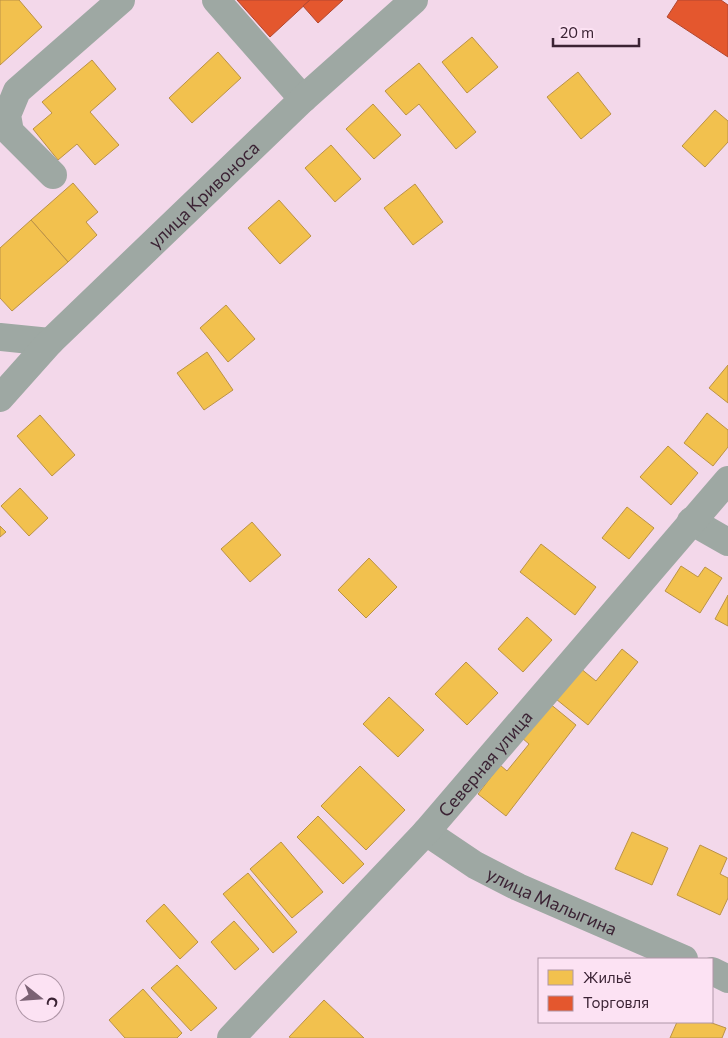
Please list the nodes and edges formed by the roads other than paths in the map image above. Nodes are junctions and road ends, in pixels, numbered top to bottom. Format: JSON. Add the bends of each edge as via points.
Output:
{"nodes":[{"id":1,"x":121,"y":0,"type":"edge"},
{"id":2,"x":216,"y":0,"type":"edge"},
{"id":3,"x":414,"y":0,"type":"edge"},
{"id":4,"x":303,"y":99,"type":"junction"},
{"id":5,"x":53,"y":175,"type":"dead end"},
{"id":6,"x":0,"y":337,"type":"edge"},
{"id":7,"x":50,"y":342,"type":"junction"},
{"id":8,"x":0,"y":398,"type":"edge"},
{"id":9,"x":728,"y":480,"type":"edge"},
{"id":10,"x":691,"y":521,"type":"junction"},
{"id":11,"x":728,"y":542,"type":"edge"},
{"id":12,"x":426,"y":832,"type":"junction"},
{"id":13,"x":682,"y":958,"type":"edge"},
{"id":14,"x":713,"y":972,"type":"edge"},
{"id":15,"x":728,"y":979,"type":"edge"},
{"id":16,"x":231,"y":1038,"type":"edge"}],
"edges":[{"from":1,"to":5,"type":"street","via":[[16,92],[7,116],[10,132]]},
{"from":2,"to":4,"type":"street"},
{"from":3,"to":4,"type":"street","name":"улица Кривоноса"},
{"from":4,"to":7,"type":"street","name":"улица Кривоноса"},
{"from":6,"to":7,"type":"street"},
{"from":7,"to":8,"type":"street","name":"улица Кривоноса"},
{"from":9,"to":10,"type":"street","name":"Северная улица"},
{"from":10,"to":11,"type":"street"},
{"from":10,"to":12,"type":"street","name":"Северная улица"},
{"from":12,"to":13,"type":"street","name":"улица Малыгина","via":[[483,870]]},
{"from":12,"to":16,"type":"street","name":"Северная улица"},
{"from":14,"to":15,"type":"street"}]}
